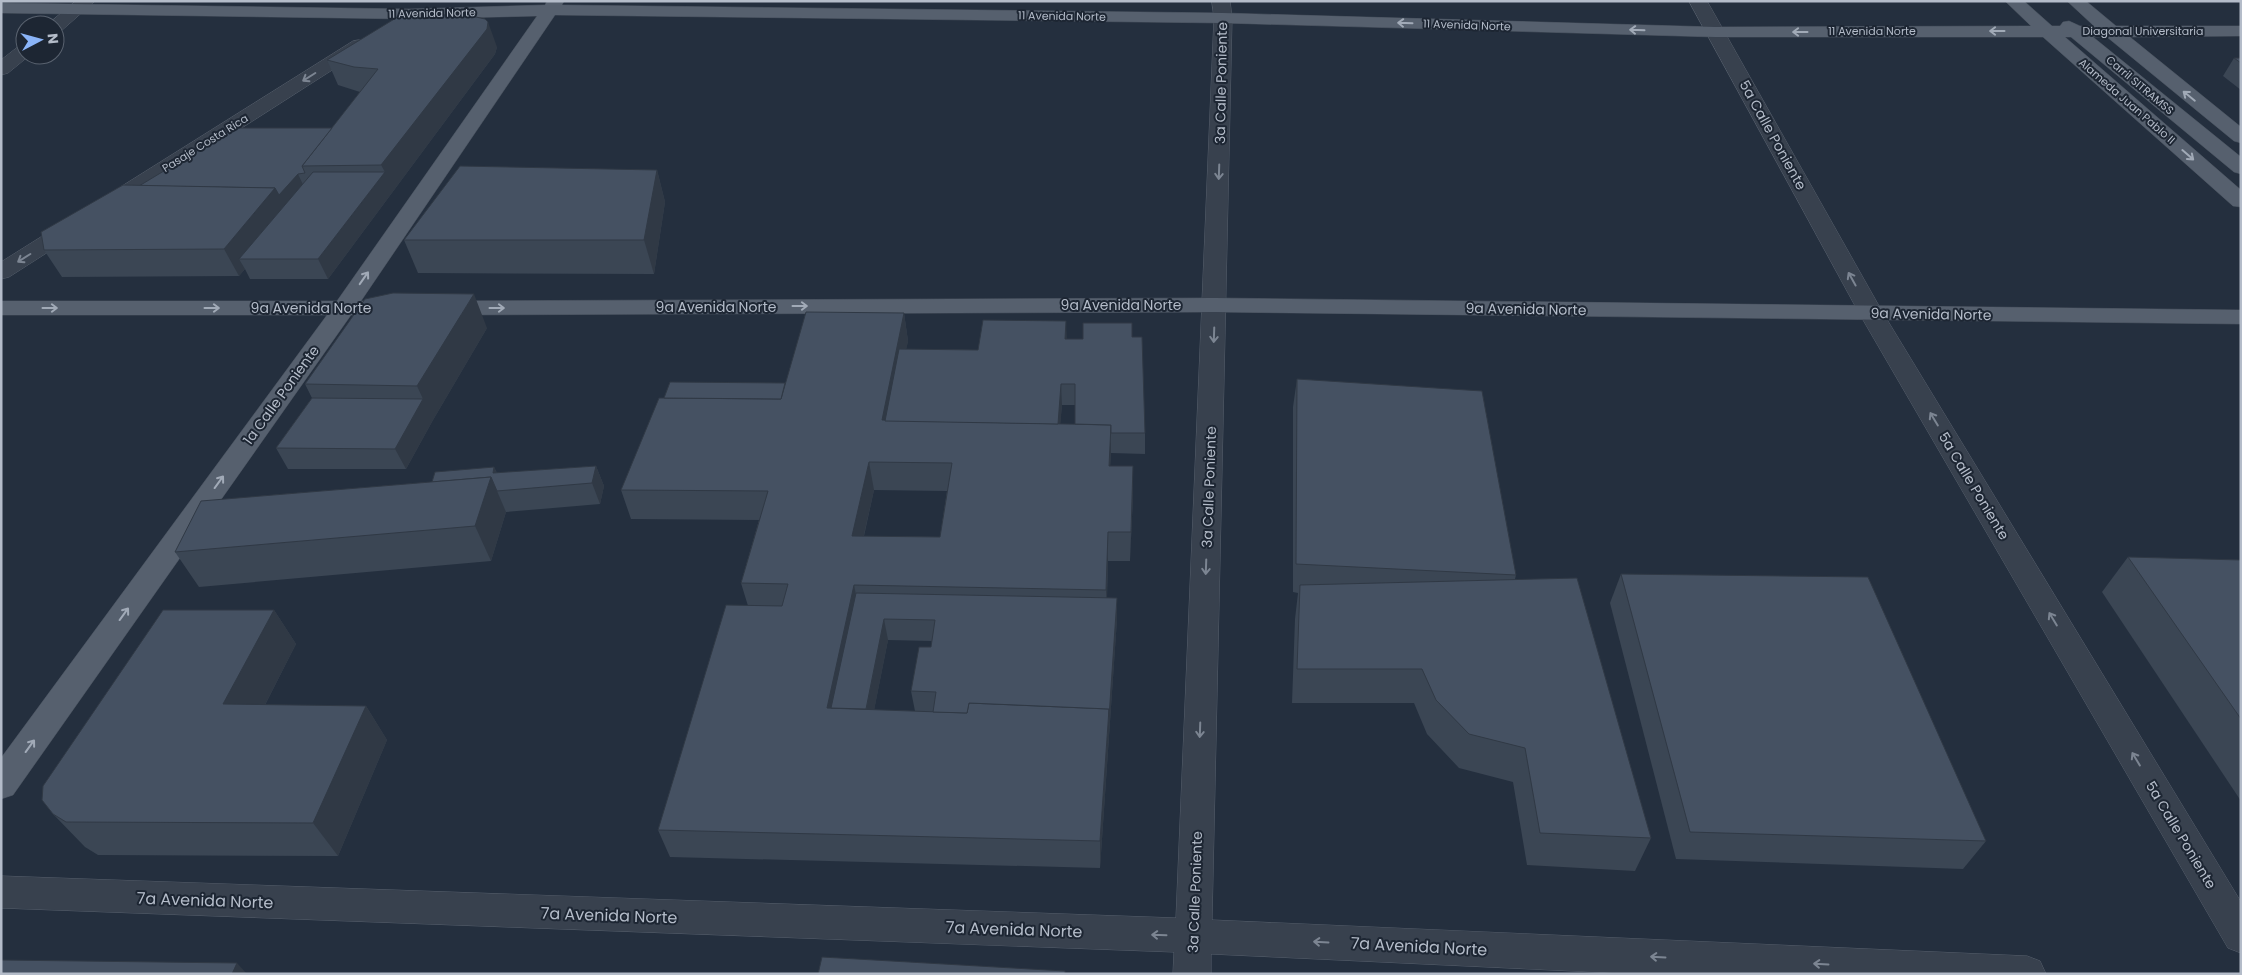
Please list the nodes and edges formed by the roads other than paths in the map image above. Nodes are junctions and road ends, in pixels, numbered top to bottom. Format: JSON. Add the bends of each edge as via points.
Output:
{"nodes":[{"id":1,"x":1698,"y":1,"type":"edge"},
{"id":2,"x":2013,"y":1,"type":"edge"},
{"id":3,"x":2041,"y":1,"type":"edge"},
{"id":4,"x":2075,"y":1,"type":"edge"},
{"id":5,"x":83,"y":5,"type":"edge"},
{"id":6,"x":553,"y":6,"type":"edge"},
{"id":7,"x":1,"y":8,"type":"edge"},
{"id":8,"x":1222,"y":10,"type":"edge"},
{"id":9,"x":409,"y":14,"type":"junction"},
{"id":10,"x":65,"y":18,"type":"edge"},
{"id":11,"x":2241,"y":30,"type":"edge"},
{"id":12,"x":2046,"y":31,"type":"junction"},
{"id":13,"x":2074,"y":31,"type":"junction"},
{"id":14,"x":2111,"y":31,"type":"junction"},
{"id":15,"x":1715,"y":32,"type":"junction"},
{"id":16,"x":15,"y":58,"type":"edge"},
{"id":17,"x":1,"y":69,"type":"edge"},
{"id":18,"x":2241,"y":138,"type":"edge"},
{"id":19,"x":2241,"y":168,"type":"edge"},
{"id":20,"x":2241,"y":201,"type":"edge"},
{"id":21,"x":1,"y":272,"type":"edge"},
{"id":22,"x":1215,"y":305,"type":"junction"},
{"id":23,"x":1,"y":308,"type":"edge"},
{"id":24,"x":344,"y":308,"type":"junction"},
{"id":25,"x":1871,"y":313,"type":"junction"},
{"id":26,"x":2241,"y":317,"type":"edge"},
{"id":27,"x":1,"y":786,"type":"edge"},
{"id":28,"x":1,"y":892,"type":"edge"},
{"id":29,"x":1194,"y":936,"type":"junction"},
{"id":30,"x":2241,"y":936,"type":"edge"},
{"id":31,"x":1192,"y":974,"type":"edge"},
{"id":32,"x":2027,"y":974,"type":"edge"}],
"edges":[{"from":1,"to":15,"type":"street","name":"5a Calle Poniente"},
{"from":2,"to":12,"type":"main road","name":"Alameda Juan Pablo II"},
{"from":3,"to":13,"type":"main road","name":"Carril SITRAMSS"},
{"from":4,"to":14,"type":"main road"},
{"from":5,"to":7,"type":"main road","name":"11 Avenida Norte"},
{"from":5,"to":9,"type":"main road","name":"11 Avenida Norte"},
{"from":5,"to":10,"type":"street"},
{"from":6,"to":8,"type":"main road","name":"11 Avenida Norte"},
{"from":6,"to":9,"type":"main road","name":"11 Avenida Norte"},
{"from":24,"to":6,"type":"main road","name":"1a Calle Poniente","one_way":true},
{"from":15,"to":8,"type":"main road","name":"11 Avenida Norte","one_way":true},
{"from":8,"to":22,"type":"street","name":"3a Calle Poniente","one_way":true},
{"from":9,"to":21,"type":"street","name":"Pasaje Costa Rica","one_way":true},
{"from":11,"to":14,"type":"main road","name":"Diagonal Universitaria"},
{"from":12,"to":13,"type":"main road","name":"Diagonal Universitaria"},
{"from":12,"to":15,"type":"main road","name":"11 Avenida Norte","one_way":true},
{"from":12,"to":20,"type":"main road","name":"Alameda Juan Pablo II","one_way":true},
{"from":13,"to":14,"type":"main road","name":"Diagonal Universitaria"},
{"from":13,"to":19,"type":"main road","name":"Carril SITRAMSS"},
{"from":18,"to":14,"type":"main road","one_way":true},
{"from":25,"to":15,"type":"street","name":"5a Calle Poniente","one_way":true},
{"from":16,"to":17,"type":"street"},
{"from":24,"to":22,"type":"main road","name":"9a Avenida Norte","one_way":true},
{"from":22,"to":25,"type":"main road","name":"9a Avenida Norte"},
{"from":22,"to":29,"type":"street","name":"3a Calle Poniente","one_way":true},
{"from":23,"to":24,"type":"main road","name":"9a Avenida Norte","one_way":true},
{"from":27,"to":24,"type":"main road","name":"1a Calle Poniente","one_way":true},
{"from":25,"to":26,"type":"main road","name":"9a Avenida Norte"},
{"from":30,"to":25,"type":"street","name":"5a Calle Poniente","one_way":true},
{"from":29,"to":28,"type":"street","name":"7a Avenida Norte","one_way":true},
{"from":29,"to":31,"type":"street","name":"3a Calle Poniente"},
{"from":32,"to":29,"type":"street","name":"7a Avenida Norte","one_way":true}]}
